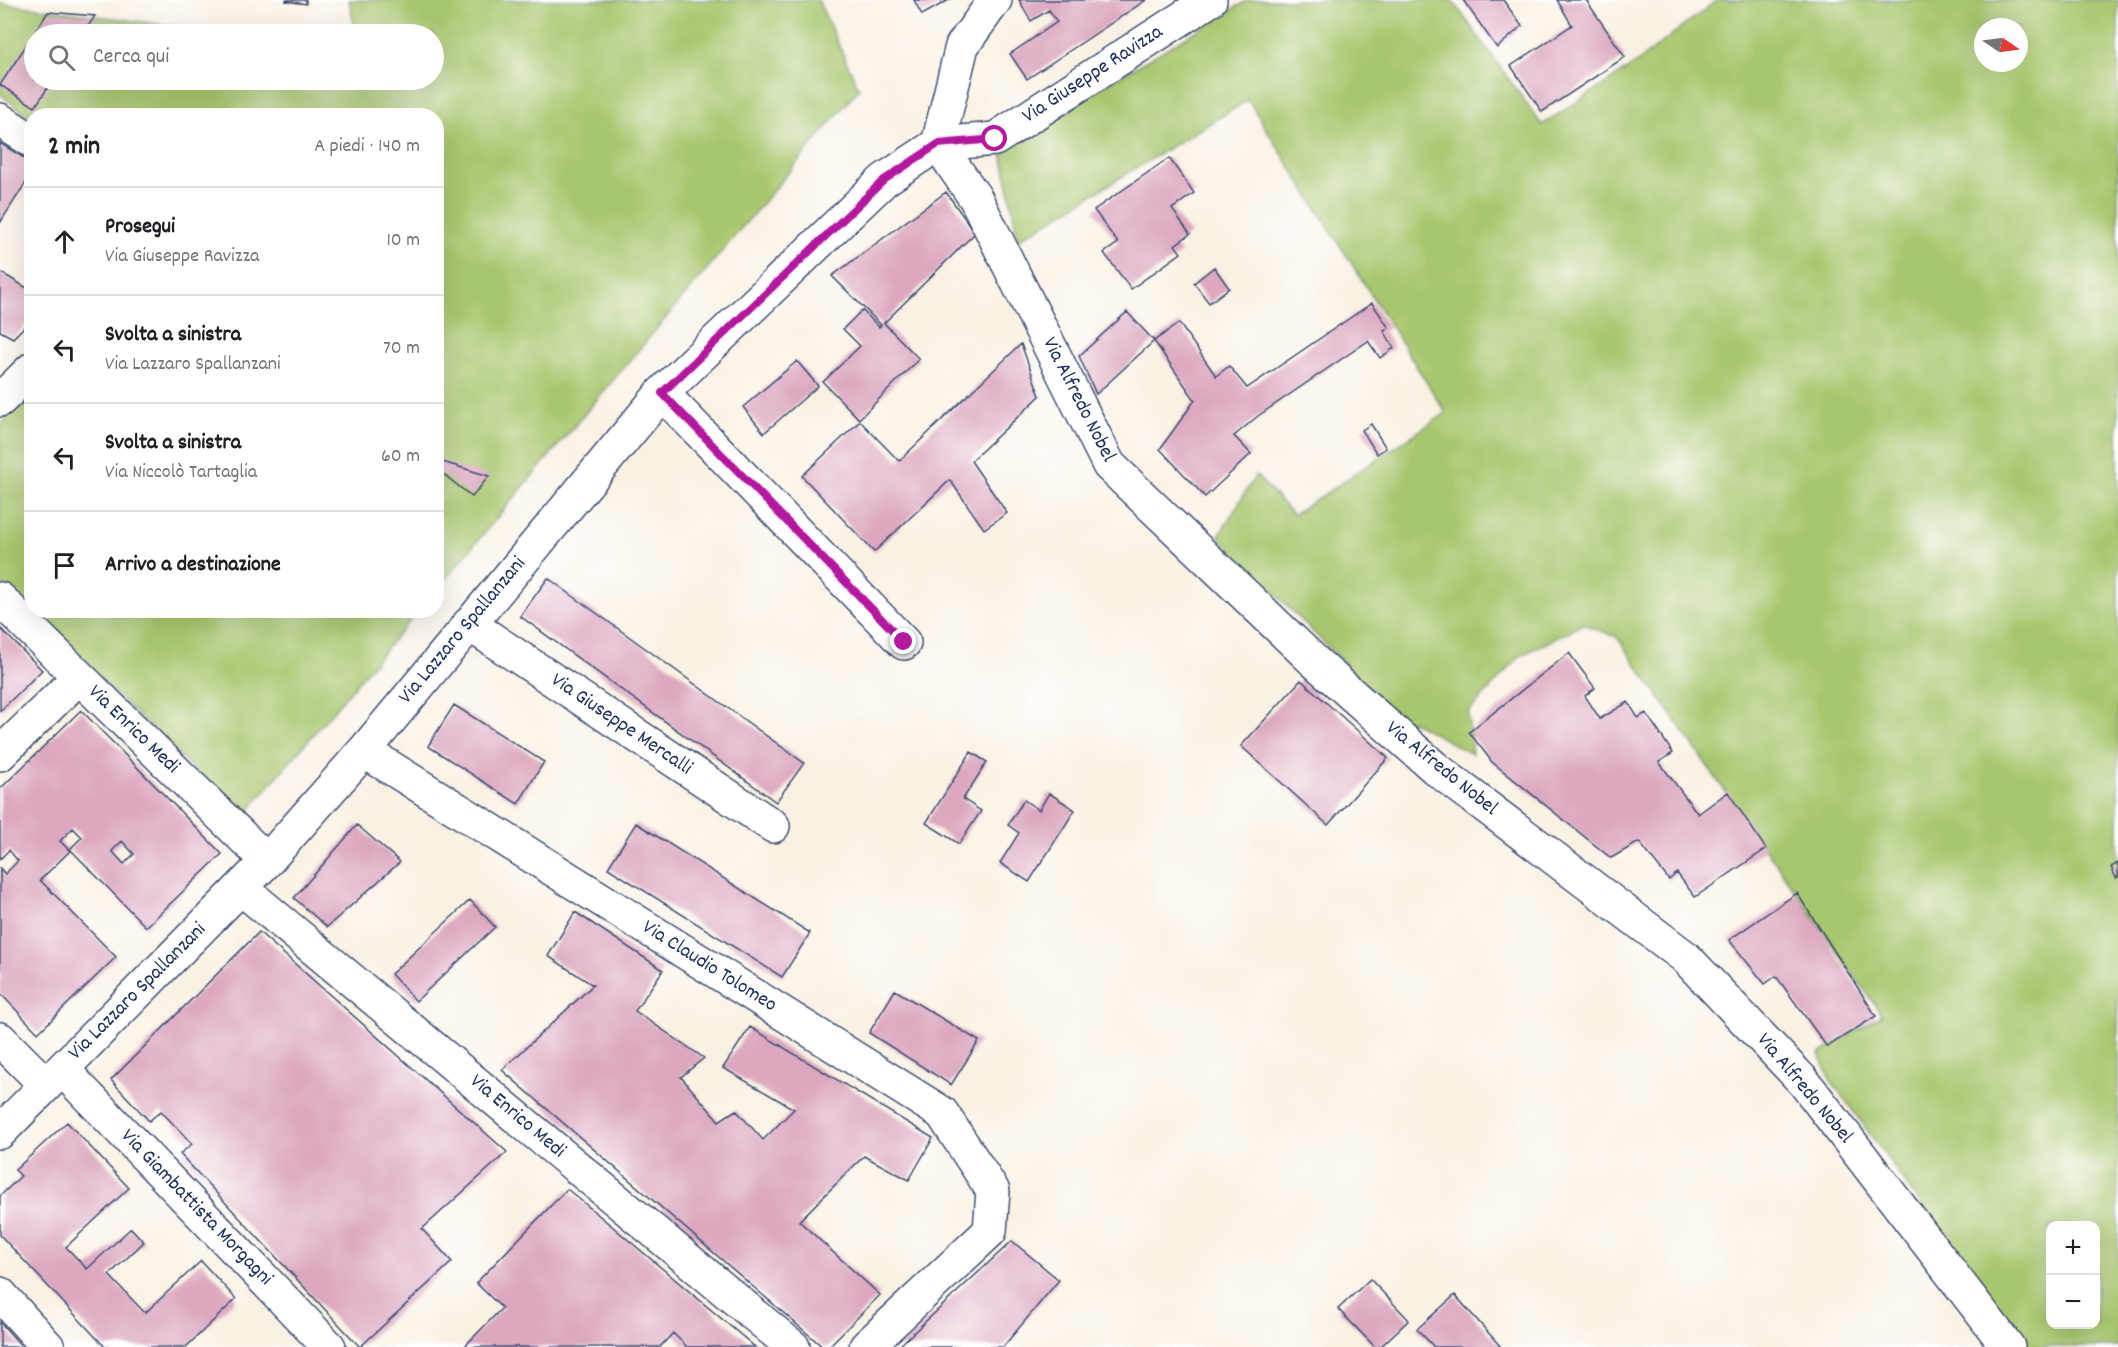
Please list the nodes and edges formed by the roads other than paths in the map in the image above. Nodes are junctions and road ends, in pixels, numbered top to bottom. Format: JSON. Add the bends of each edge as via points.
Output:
{"nodes":[{"id":1,"x":995,"y":0,"type":"edge"},
{"id":2,"x":1210,"y":0,"type":"edge"},
{"id":3,"x":0,"y":120,"type":"edge"},
{"id":4,"x":24,"y":136,"type":"edge"},
{"id":5,"x":938,"y":144,"type":"junction"},
{"id":6,"x":24,"y":377,"type":"edge"},
{"id":7,"x":662,"y":393,"type":"junction"},
{"id":8,"x":0,"y":400,"type":"edge"},
{"id":9,"x":0,"y":599,"type":"edge"},
{"id":10,"x":469,"y":624,"type":"junction"},
{"id":11,"x":904,"y":642,"type":"dead end"},
{"id":12,"x":79,"y":677,"type":"junction"},
{"id":13,"x":364,"y":751,"type":"junction"},
{"id":14,"x":0,"y":754,"type":"edge"},
{"id":15,"x":773,"y":826,"type":"dead end"},
{"id":16,"x":267,"y":861,"type":"junction"},
{"id":17,"x":241,"y":888,"type":"junction"},
{"id":18,"x":0,"y":1039,"type":"edge"},
{"id":19,"x":54,"y":1077,"type":"junction"},
{"id":20,"x":0,"y":1132,"type":"edge"},
{"id":21,"x":0,"y":1294,"type":"edge"},
{"id":22,"x":48,"y":1347,"type":"edge"},
{"id":23,"x":329,"y":1347,"type":"edge"},
{"id":24,"x":794,"y":1347,"type":"edge"},
{"id":25,"x":866,"y":1347,"type":"edge"},
{"id":26,"x":2008,"y":1347,"type":"edge"}],
"edges":[{"from":1,"to":5,"type":"street","via":[[962,46]]},
{"from":2,"to":5,"type":"street","name":"Via Giuseppe Ravizza","via":[[995,139]]},
{"from":3,"to":4,"type":"street"},
{"from":5,"to":7,"type":"street","name":"Via Lazzaro Spallanzani","via":[[884,180]]},
{"from":5,"to":26,"type":"street","name":"Via Alfredo Nobel","via":[[976,199],[1109,465],[1314,661],[1435,768],[1685,957],[1804,1082]]},
{"from":6,"to":8,"type":"street"},
{"from":7,"to":10,"type":"street","name":"Via Lazzaro Spallanzani"},
{"from":7,"to":11,"type":"street"},
{"from":9,"to":12,"type":"street","name":"Via Enrico Medi"},
{"from":10,"to":13,"type":"street","name":"Via Lazzaro Spallanzani"},
{"from":10,"to":15,"type":"street","name":"Via Giuseppe Mercalli"},
{"from":12,"to":14,"type":"street"},
{"from":12,"to":16,"type":"street","name":"Via Enrico Medi"},
{"from":13,"to":16,"type":"street","name":"Via Lazzaro Spallanzani"},
{"from":13,"to":25,"type":"street","name":"Via Claudio Tolomeo","via":[[942,1113],[993,1191],[990,1231]]},
{"from":16,"to":17,"type":"street","name":"Via Lazzaro Spallanzani"},
{"from":17,"to":19,"type":"street","name":"Via Lazzaro Spallanzani"},
{"from":17,"to":24,"type":"street","name":"Via Enrico Medi"},
{"from":18,"to":19,"type":"street","name":"Via Giambattista Morgagni"},
{"from":19,"to":20,"type":"street","name":"Via Lazzaro Spallanzani"},
{"from":19,"to":23,"type":"street","name":"Via Giambattista Morgagni"},
{"from":21,"to":22,"type":"street"}]}
